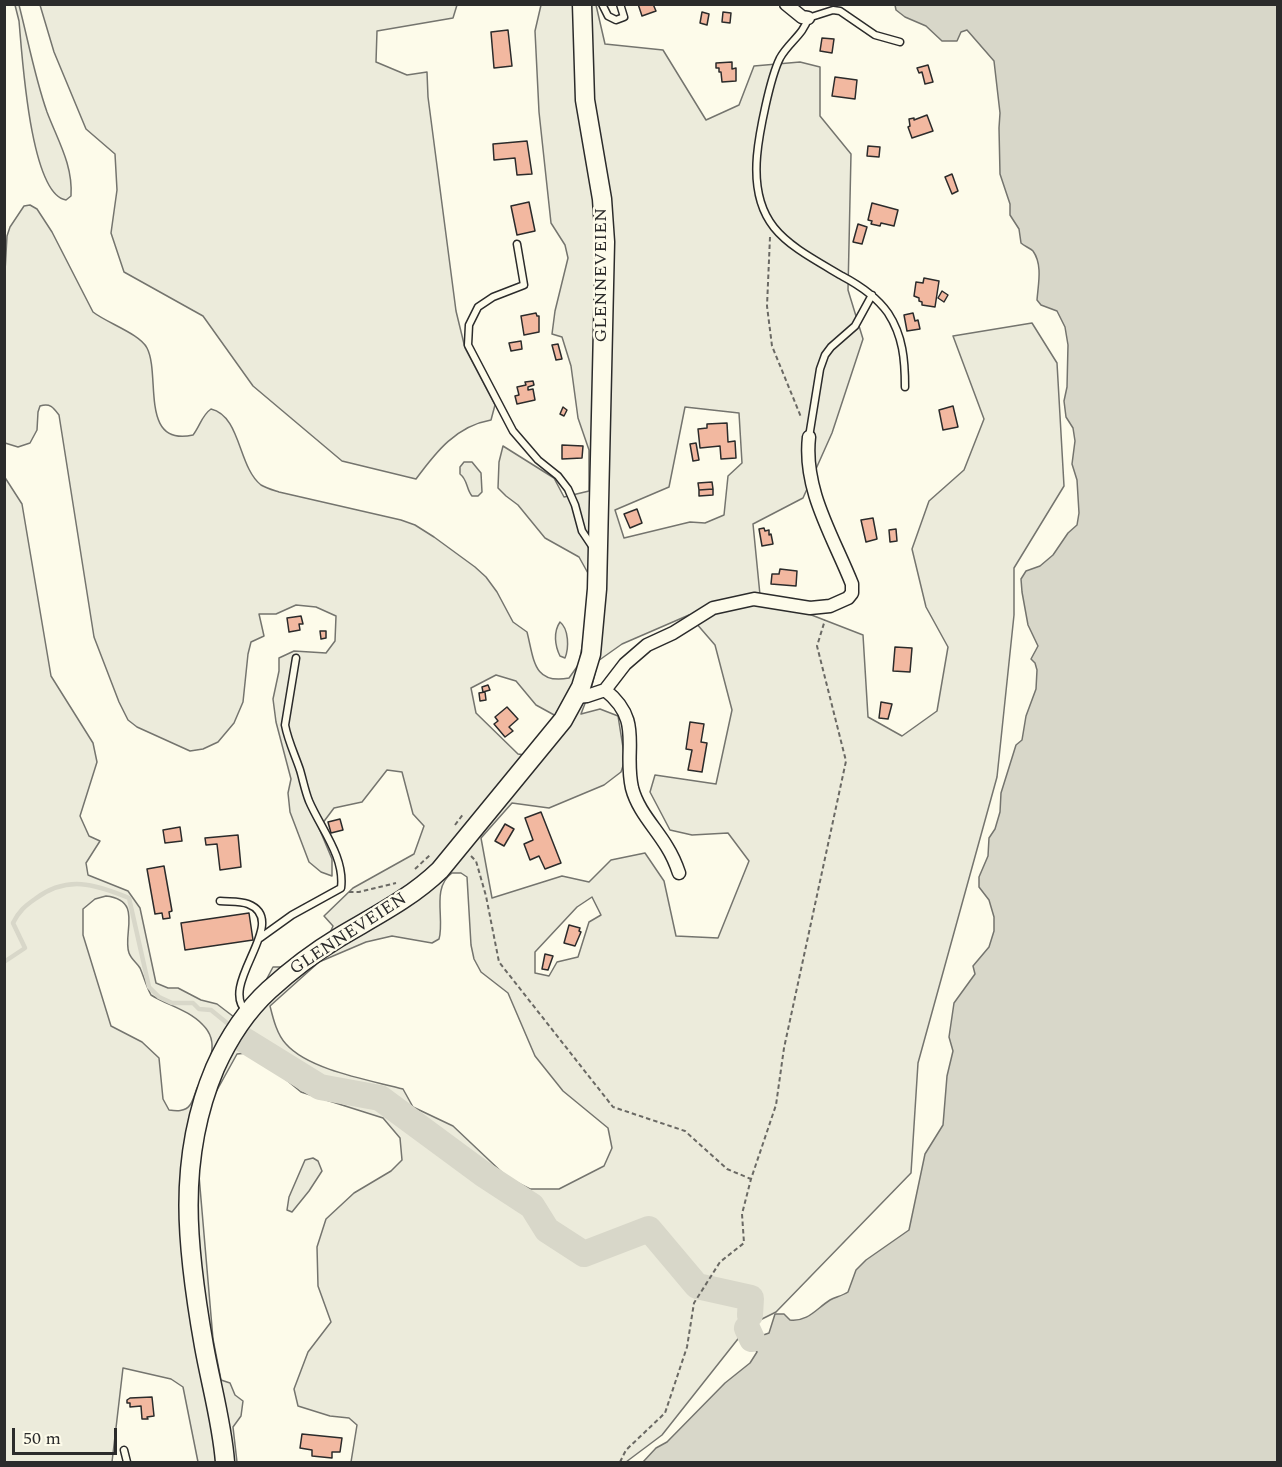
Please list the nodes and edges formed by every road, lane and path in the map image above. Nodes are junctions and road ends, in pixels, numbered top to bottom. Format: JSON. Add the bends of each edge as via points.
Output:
{"nodes":[{"id":1,"x":582,"y":4,"type":"edge"},
{"id":2,"x":602,"y":4,"type":"edge"},
{"id":3,"x":620,"y":4,"type":"edge"},
{"id":4,"x":786,"y":4,"type":"edge"},
{"id":5,"x":808,"y":18,"type":"junction"},
{"id":6,"x":900,"y":42,"type":"dead end"},
{"id":7,"x":771,"y":225,"type":"junction"},
{"id":8,"x":517,"y":244,"type":"dead end"},
{"id":9,"x":872,"y":295,"type":"junction"},
{"id":10,"x":905,"y":387,"type":"dead end"},
{"id":11,"x":809,"y":436,"type":"junction"},
{"id":12,"x":597,"y":547,"type":"junction"},
{"id":13,"x":830,"y":606,"type":"junction"},
{"id":14,"x":296,"y":658,"type":"dead end"},
{"id":15,"x":605,"y":690,"type":"junction"},
{"id":16,"x":577,"y":697,"type":"junction"},
{"id":17,"x":466,"y":812,"type":"dead end"},
{"id":18,"x":453,"y":828,"type":"dead end"},
{"id":19,"x":459,"y":846,"type":"junction"},
{"id":20,"x":432,"y":854,"type":"dead end"},
{"id":21,"x":411,"y":872,"type":"dead end"},
{"id":22,"x":679,"y":873,"type":"dead end"},
{"id":23,"x":402,"y":879,"type":"dead end"},
{"id":24,"x":342,"y":888,"type":"junction"},
{"id":25,"x":220,"y":901,"type":"dead end"},
{"id":26,"x":260,"y":938,"type":"junction"},
{"id":27,"x":248,"y":1012,"type":"junction"},
{"id":28,"x":751,"y":1179,"type":"junction"},
{"id":29,"x":124,"y":1450,"type":"dead end"},
{"id":30,"x":127,"y":1462,"type":"edge"},
{"id":31,"x":225,"y":1462,"type":"edge"},
{"id":32,"x":620,"y":1462,"type":"edge"}],
"edges":[{"from":1,"to":12,"type":"main road","name":"GLENNEVEIEN","via":[[585,100],[602,199],[605,242]]},
{"from":2,"to":3,"type":"lane","via":[[608,16],[616,20],[624,17]]},
{"from":4,"to":5,"type":"street"},
{"from":5,"to":6,"type":"lane","via":[[840,11],[874,35]]},
{"from":5,"to":7,"type":"lane","via":[[776,67],[760,136],[758,178]]},
{"from":7,"to":9,"type":"lane","via":[[802,252]]},
{"from":7,"to":11,"type":"path","via":[[767,306],[772,346]]},
{"from":8,"to":12,"type":"lane","via":[[524,285],[478,307],[469,325],[468,345],[513,431],[568,489],[582,531],[591,546]]},
{"from":9,"to":10,"type":"lane","via":[[888,313],[901,340]]},
{"from":9,"to":11,"type":"lane","via":[[855,326],[825,355]]},
{"from":11,"to":13,"type":"street","via":[[808,462],[816,499],[853,589],[848,598]]},
{"from":12,"to":16,"type":"main road","name":"GLENNEVEIEN","via":[[592,644]]},
{"from":13,"to":15,"type":"street","via":[[810,608],[754,599],[719,606],[647,645],[625,664]]},
{"from":13,"to":28,"type":"path","via":[[817,646],[846,761],[784,1048],[776,1105]]},
{"from":14,"to":24,"type":"lane","via":[[285,725],[287,735],[309,802],[338,862]]},
{"from":15,"to":16,"type":"street"},
{"from":15,"to":22,"type":"street","via":[[626,714],[635,798],[668,848]]},
{"from":16,"to":19,"type":"main road","name":"GLENNEVEIEN","via":[[550,737]]},
{"from":17,"to":18,"type":"path"},
{"from":19,"to":27,"type":"main road","name":"GLENNEVEIEN","via":[[428,882],[300,964]]},
{"from":19,"to":28,"type":"path","via":[[476,861],[499,962],[613,1107],[685,1131],[727,1169]]},
{"from":20,"to":21,"type":"path"},
{"from":23,"to":24,"type":"path","via":[[359,892]]},
{"from":24,"to":26,"type":"lane"},
{"from":25,"to":26,"type":"lane","via":[[254,908],[261,917]]},
{"from":26,"to":27,"type":"lane","via":[[240,988],[240,1003]]},
{"from":27,"to":31,"type":"main road","name":"GLENNEVEIEN","via":[[223,1051],[200,1110],[187,1197],[204,1344]]},
{"from":28,"to":32,"type":"path","via":[[742,1214],[744,1243],[720,1262],[694,1303],[687,1347],[665,1413],[626,1450]]},
{"from":29,"to":30,"type":"lane"}]}
